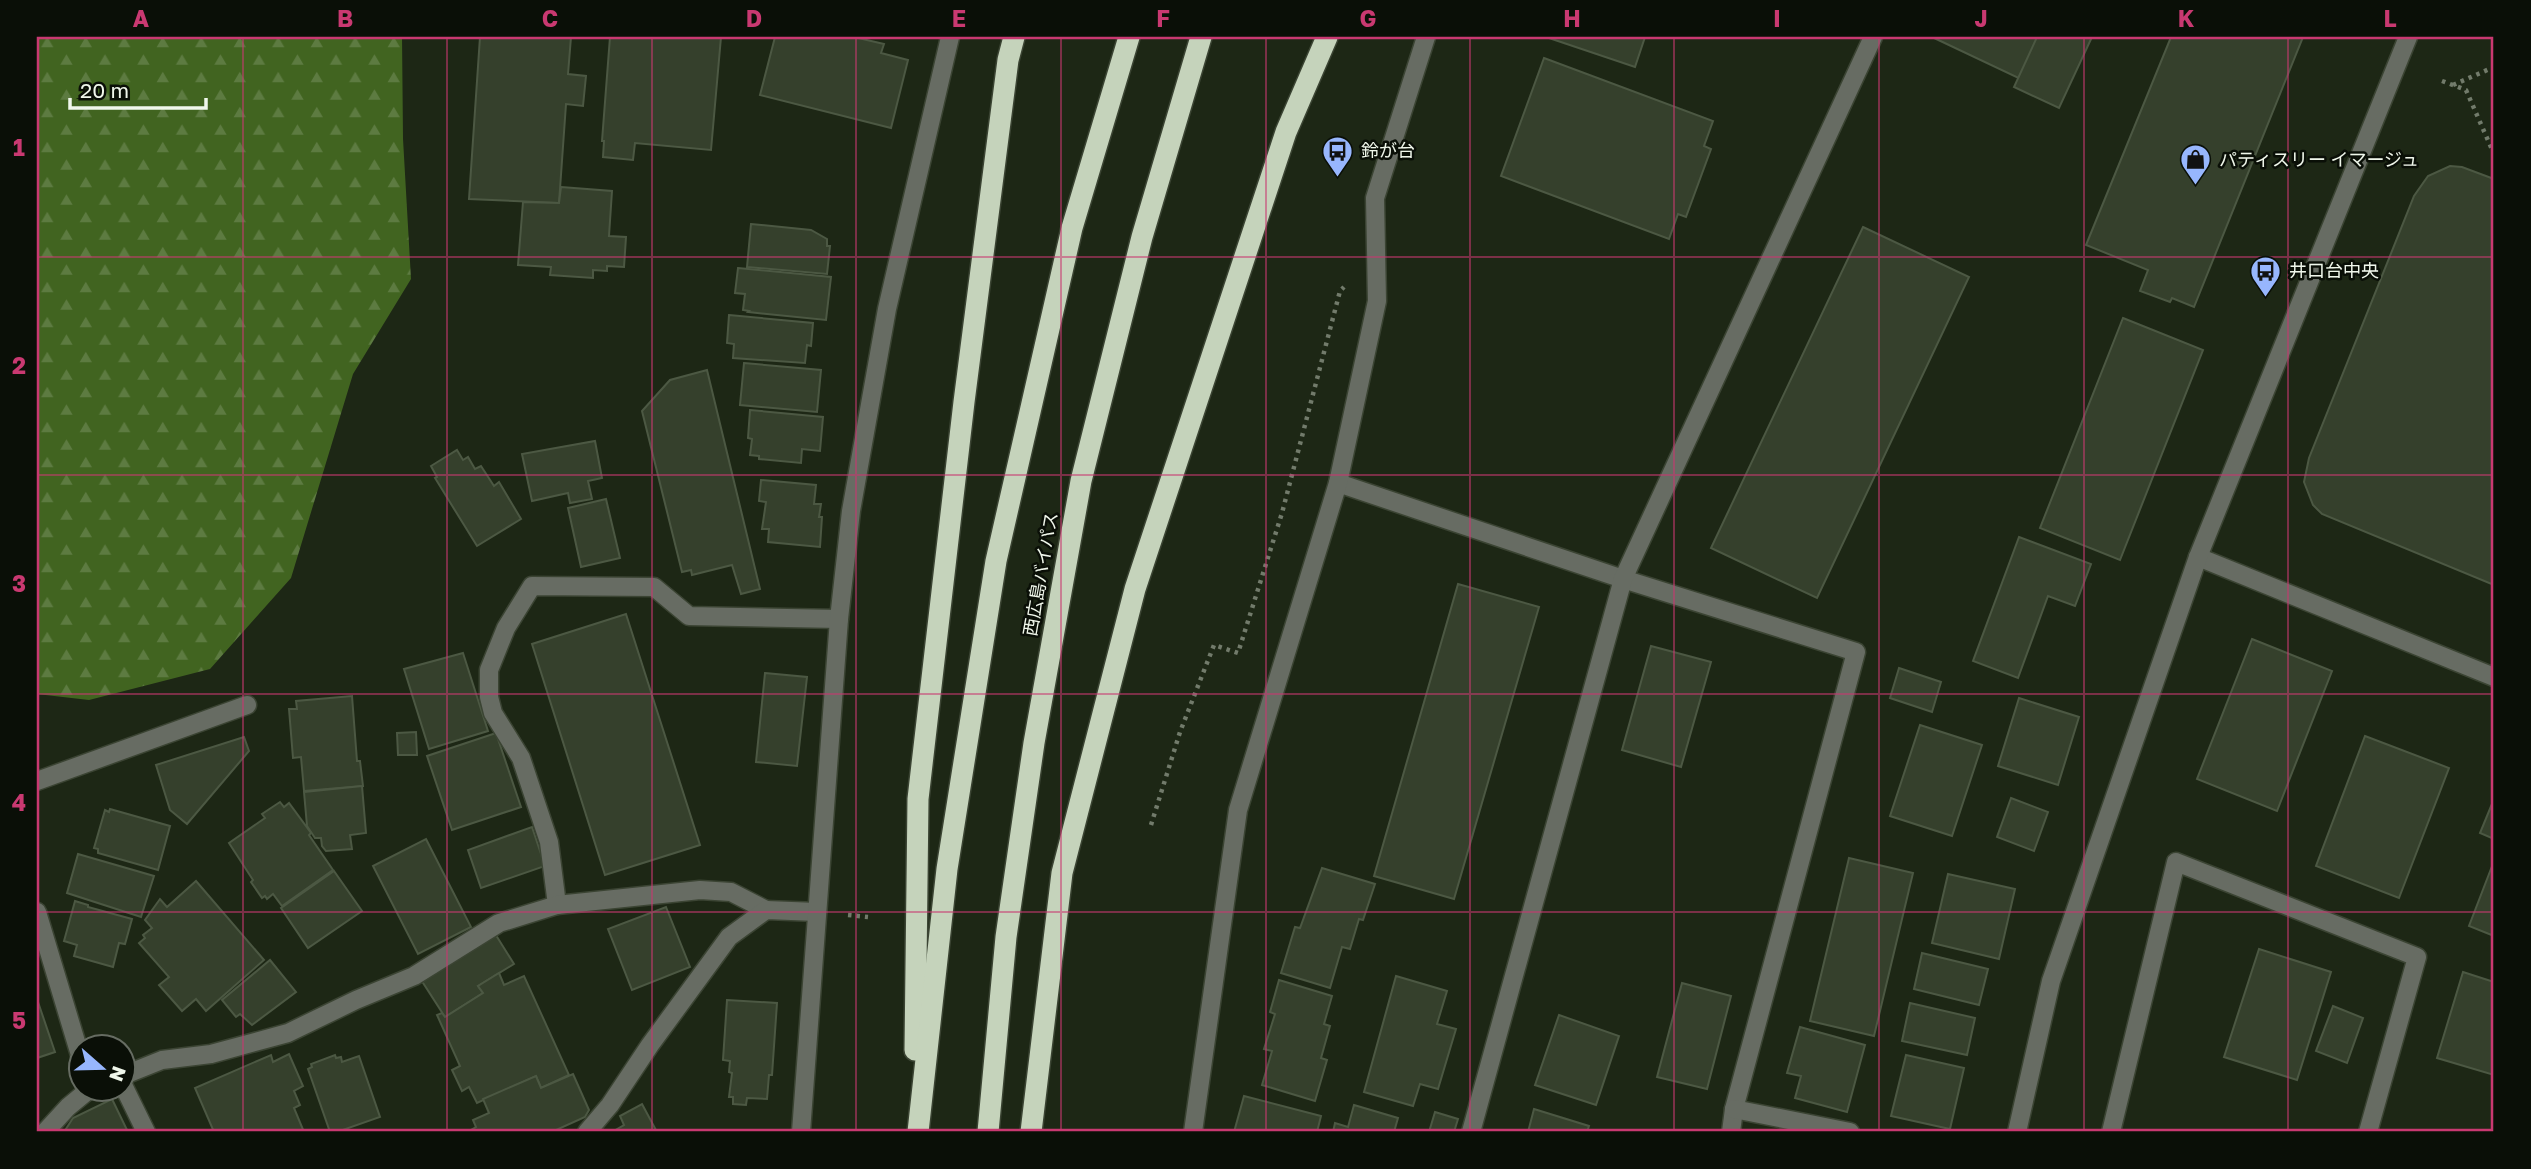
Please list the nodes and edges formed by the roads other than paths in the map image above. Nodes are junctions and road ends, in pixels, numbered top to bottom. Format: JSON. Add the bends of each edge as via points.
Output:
{"nodes":[{"id":1,"x":950,"y":37,"type":"edge"},
{"id":2,"x":1014,"y":37,"type":"edge"},
{"id":3,"x":1129,"y":37,"type":"edge"},
{"id":4,"x":1201,"y":37,"type":"edge"},
{"id":5,"x":1327,"y":37,"type":"edge"},
{"id":6,"x":1426,"y":37,"type":"edge"},
{"id":7,"x":1873,"y":37,"type":"edge"},
{"id":8,"x":2408,"y":37,"type":"edge"},
{"id":9,"x":1338,"y":483,"type":"junction"},
{"id":10,"x":2198,"y":557,"type":"junction"},
{"id":11,"x":1623,"y":579,"type":"junction"},
{"id":12,"x":839,"y":619,"type":"junction"},
{"id":13,"x":2494,"y":677,"type":"edge"},
{"id":14,"x":247,"y":705,"type":"dead end"},
{"id":15,"x":37,"y":781,"type":"edge"},
{"id":16,"x":557,"y":905,"type":"junction"},
{"id":17,"x":766,"y":910,"type":"junction"},
{"id":18,"x":37,"y":912,"type":"edge"},
{"id":19,"x":817,"y":912,"type":"junction"},
{"id":20,"x":73,"y":1032,"type":"edge"},
{"id":21,"x":136,"y":1070,"type":"edge"},
{"id":22,"x":74,"y":1102,"type":"edge"},
{"id":23,"x":131,"y":1102,"type":"edge"},
{"id":24,"x":1734,"y":1109,"type":"junction"},
{"id":25,"x":45,"y":1132,"type":"edge"},
{"id":26,"x":146,"y":1132,"type":"edge"},
{"id":27,"x":587,"y":1132,"type":"edge"},
{"id":28,"x":801,"y":1132,"type":"edge"},
{"id":29,"x":916,"y":1132,"type":"edge"},
{"id":30,"x":988,"y":1132,"type":"edge"},
{"id":31,"x":1031,"y":1132,"type":"edge"},
{"id":32,"x":1193,"y":1132,"type":"edge"},
{"id":33,"x":1471,"y":1132,"type":"edge"},
{"id":34,"x":1731,"y":1132,"type":"edge"},
{"id":35,"x":1850,"y":1132,"type":"edge"},
{"id":36,"x":2017,"y":1132,"type":"edge"},
{"id":37,"x":2111,"y":1132,"type":"edge"},
{"id":38,"x":2368,"y":1132,"type":"edge"}],
"edges":[{"from":1,"to":12,"type":"street","via":[[884,321],[851,511]]},
{"from":2,"to":29,"type":"highway","via":[[964,402],[918,799]]},
{"from":3,"to":29,"type":"highway","via":[[1072,228],[996,561],[947,869]]},
{"from":4,"to":30,"type":"highway","name":"西広島バイパス","via":[[1142,237],[1081,481],[1034,743],[1006,937]]},
{"from":5,"to":31,"type":"highway","via":[[1286,132],[1135,589],[1062,873]]},
{"from":6,"to":9,"type":"street","via":[[1375,198],[1377,301]]},
{"from":7,"to":11,"type":"street"},
{"from":8,"to":10,"type":"street"},
{"from":9,"to":11,"type":"street"},
{"from":9,"to":32,"type":"street","via":[[1238,810]]},
{"from":10,"to":13,"type":"street"},
{"from":10,"to":36,"type":"street","via":[[2051,981]]},
{"from":11,"to":24,"type":"street","via":[[1856,652]]},
{"from":11,"to":33,"type":"street"},
{"from":12,"to":16,"type":"street","via":[[689,616],[654,587],[531,586],[506,628],[489,670],[489,697],[521,758],[549,842]]},
{"from":12,"to":19,"type":"street"},
{"from":14,"to":15,"type":"street"},
{"from":16,"to":17,"type":"street","via":[[700,890],[731,892]]},
{"from":16,"to":21,"type":"street","via":[[499,923],[414,976],[288,1032],[211,1054],[162,1060]]},
{"from":17,"to":19,"type":"street"},
{"from":17,"to":27,"type":"street","via":[[729,937]]},
{"from":18,"to":20,"type":"street"},
{"from":19,"to":28,"type":"street"},
{"from":22,"to":25,"type":"street"},
{"from":23,"to":26,"type":"street"},
{"from":24,"to":34,"type":"street"},
{"from":24,"to":35,"type":"street"},
{"from":37,"to":38,"type":"street","via":[[2176,862],[2417,957]]}]}
